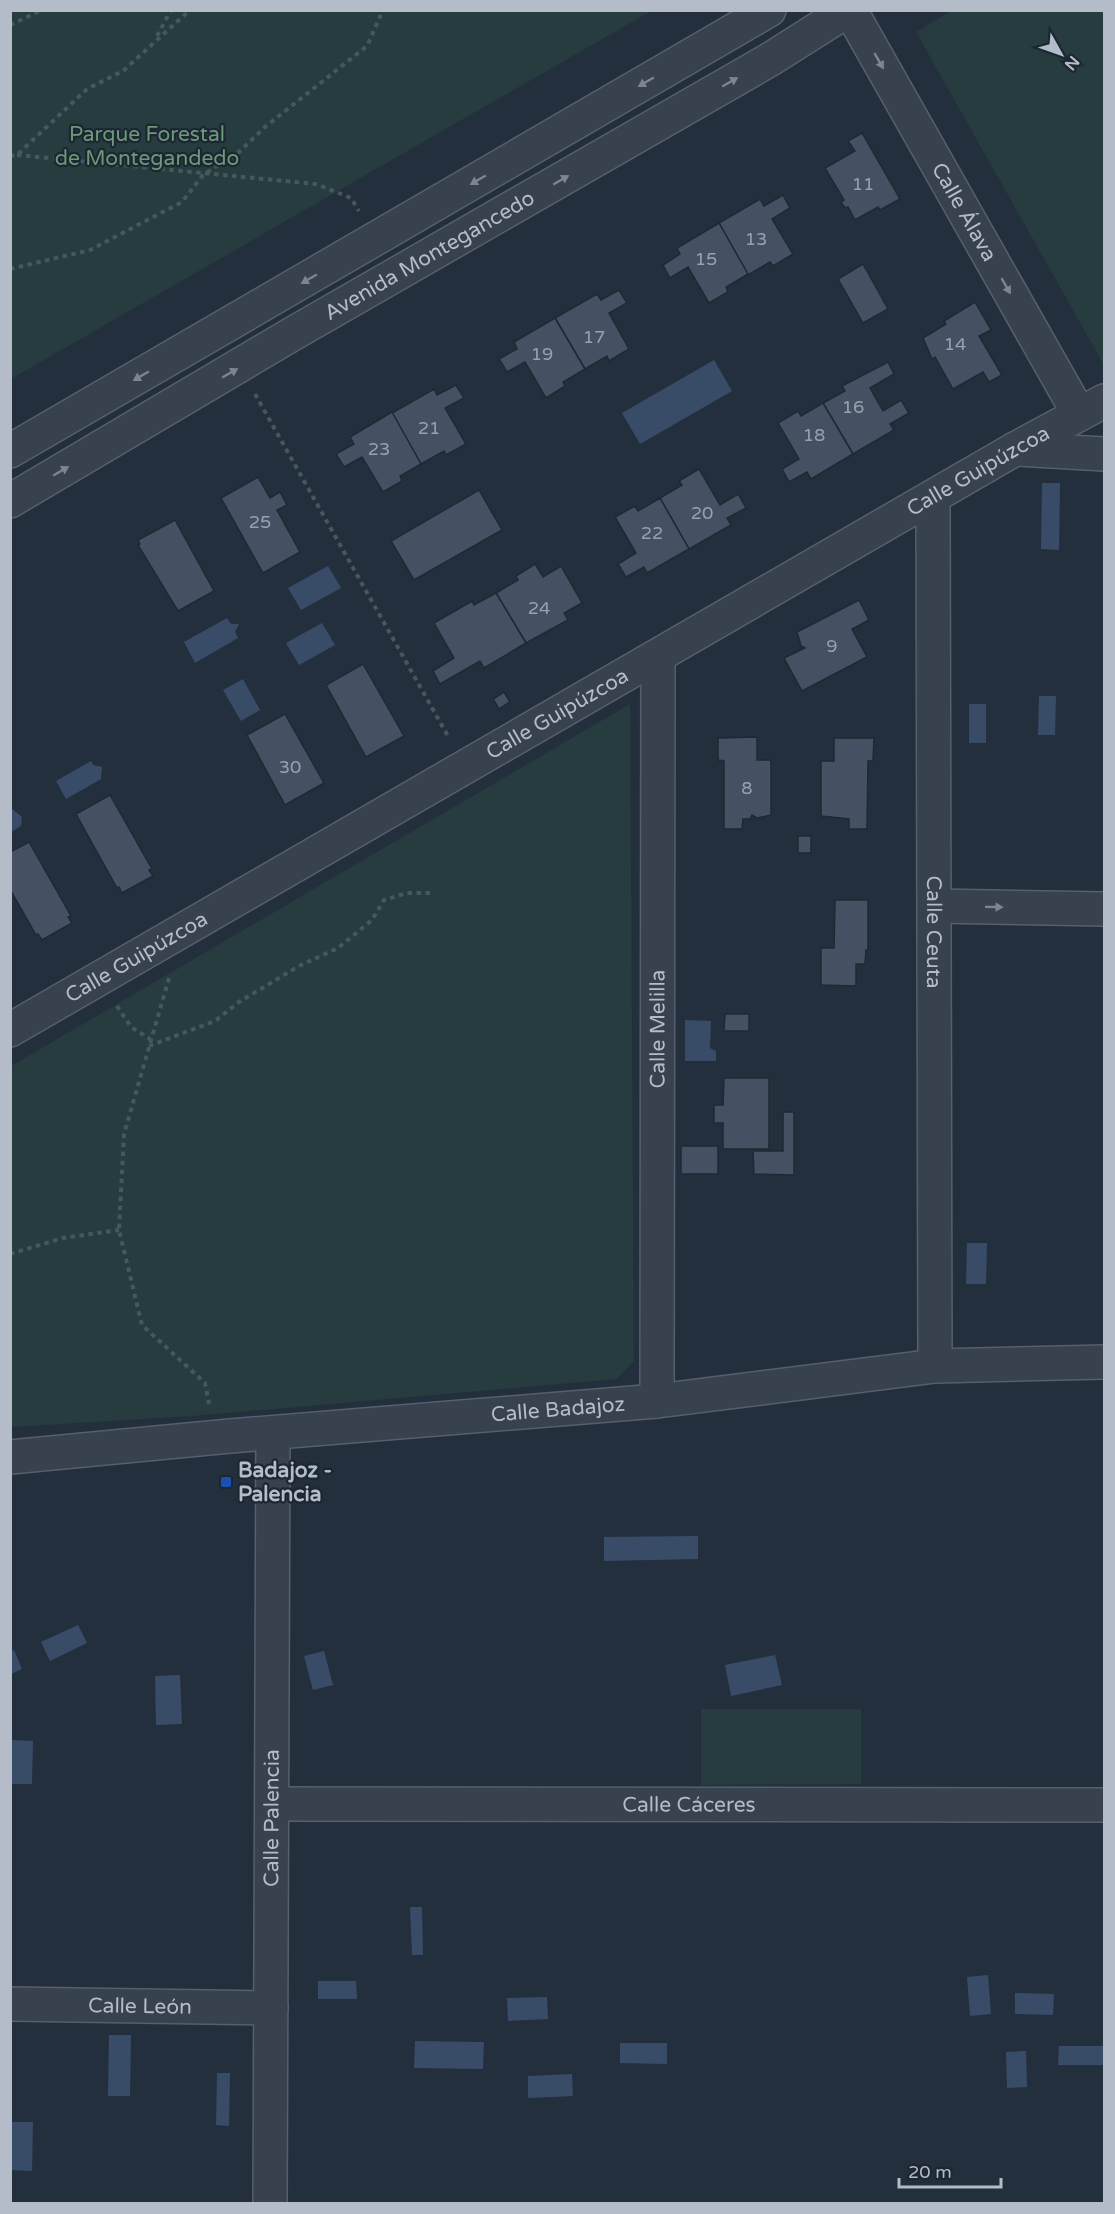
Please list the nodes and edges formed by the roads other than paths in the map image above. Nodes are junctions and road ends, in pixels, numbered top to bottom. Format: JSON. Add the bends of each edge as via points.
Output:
{"nodes":[{"id":1,"x":769,"y":10,"type":"edge"},
{"id":2,"x":849,"y":10,"type":"edge"},
{"id":3,"x":1092,"y":408,"type":"edge"},
{"id":4,"x":1015,"y":449,"type":"junction"},
{"id":5,"x":10,"y":451,"type":"edge"},
{"id":6,"x":1104,"y":454,"type":"edge"},
{"id":7,"x":933,"y":498,"type":"junction"},
{"id":8,"x":10,"y":501,"type":"edge"},
{"id":9,"x":658,"y":656,"type":"junction"},
{"id":10,"x":935,"y":906,"type":"junction"},
{"id":11,"x":1104,"y":909,"type":"edge"},
{"id":12,"x":10,"y":1030,"type":"edge"},
{"id":13,"x":1104,"y":1362,"type":"edge"},
{"id":14,"x":935,"y":1366,"type":"junction"},
{"id":15,"x":657,"y":1401,"type":"junction"},
{"id":16,"x":273,"y":1434,"type":"junction"},
{"id":17,"x":10,"y":1457,"type":"edge"},
{"id":18,"x":273,"y":1804,"type":"junction"},
{"id":19,"x":1104,"y":1805,"type":"edge"},
{"id":20,"x":10,"y":2004,"type":"edge"},
{"id":21,"x":271,"y":2008,"type":"junction"},
{"id":22,"x":270,"y":2204,"type":"edge"}],
"edges":[{"from":1,"to":5,"type":"street","name":"Avenida Montegancedo","one_way":true},
{"from":2,"to":3,"type":"street","name":"Calle Álava","one_way":true},
{"from":8,"to":2,"type":"street","name":"Avenida Montegancedo","one_way":true},
{"from":3,"to":4,"type":"street","name":"Calle Guipúzcoa"},
{"from":4,"to":6,"type":"street"},
{"from":4,"to":7,"type":"street","name":"Calle Guipúzcoa"},
{"from":7,"to":9,"type":"street","name":"Calle Guipúzcoa"},
{"from":7,"to":10,"type":"street","name":"Calle Ceuta"},
{"from":9,"to":12,"type":"street","name":"Calle Guipúzcoa"},
{"from":9,"to":15,"type":"street","name":"Calle Melilla"},
{"from":10,"to":11,"type":"street","one_way":true},
{"from":10,"to":14,"type":"street","name":"Calle Ceuta"},
{"from":13,"to":14,"type":"street","name":"Calle Badajoz"},
{"from":14,"to":15,"type":"street","name":"Calle Badajoz"},
{"from":15,"to":16,"type":"street","name":"Calle Badajoz"},
{"from":16,"to":17,"type":"street","name":"Calle Badajoz"},
{"from":16,"to":18,"type":"street","name":"Calle Palencia"},
{"from":18,"to":19,"type":"street","name":"Calle Cáceres"},
{"from":18,"to":21,"type":"street","name":"Calle Palencia"},
{"from":20,"to":21,"type":"street","name":"Calle León"},
{"from":21,"to":22,"type":"street","name":"Calle Palencia"}]}
